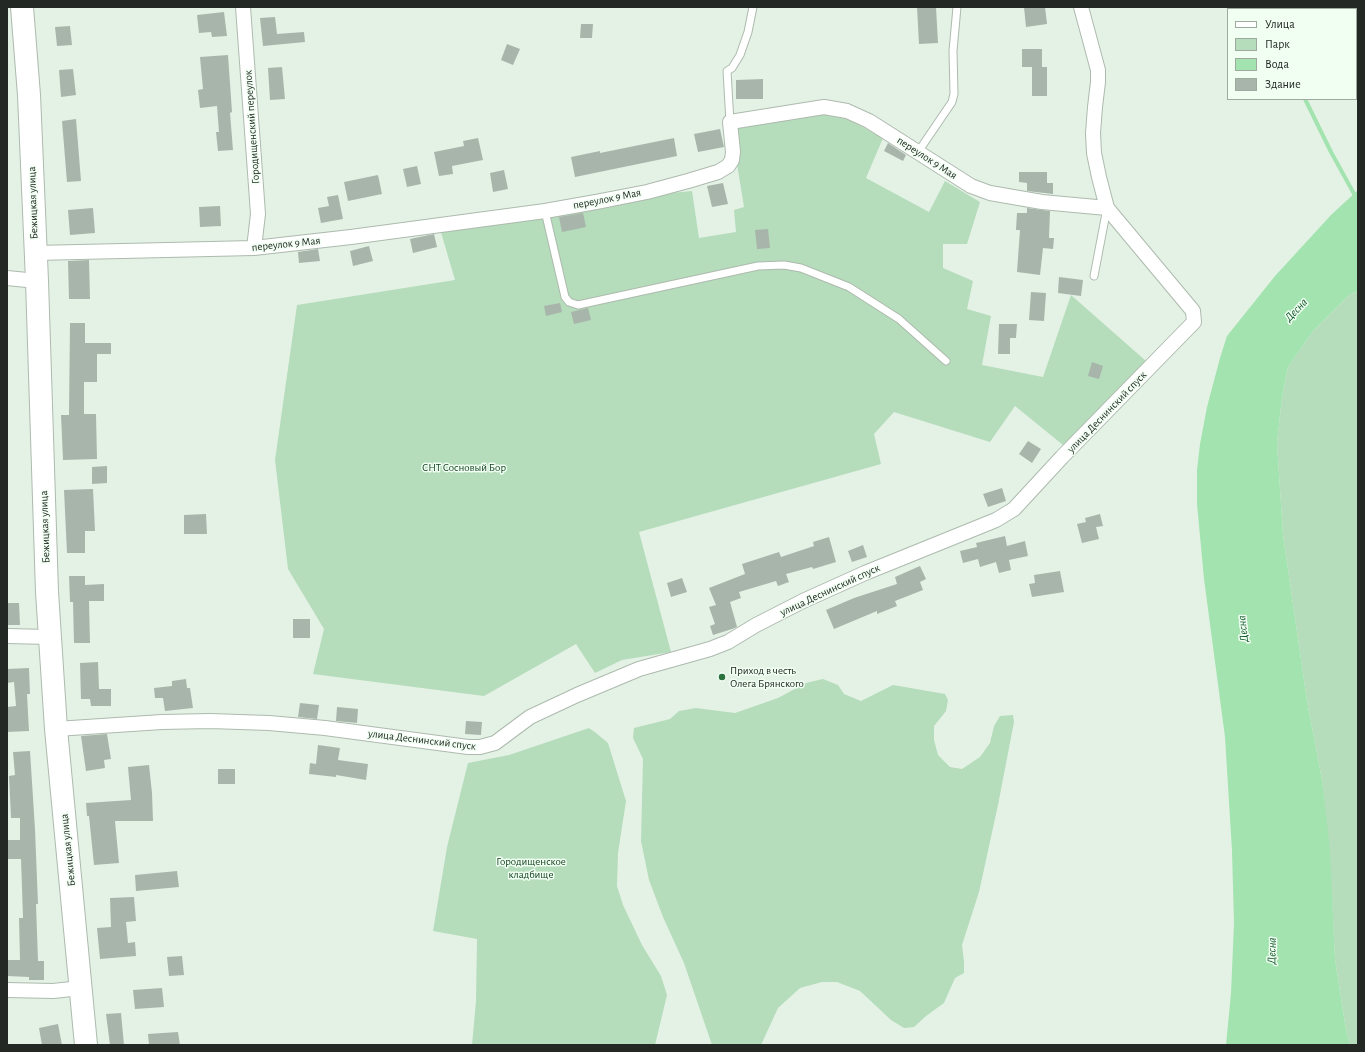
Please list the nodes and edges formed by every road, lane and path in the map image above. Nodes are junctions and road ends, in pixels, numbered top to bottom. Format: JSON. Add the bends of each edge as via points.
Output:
{"nodes":[{"id":1,"x":22,"y":7,"type":"edge"},
{"id":2,"x":243,"y":7,"type":"edge"},
{"id":3,"x":753,"y":7,"type":"edge"},
{"id":4,"x":957,"y":7,"type":"edge"},
{"id":5,"x":1081,"y":7,"type":"edge"},
{"id":6,"x":730,"y":122,"type":"junction"},
{"id":7,"x":918,"y":152,"type":"junction"},
{"id":8,"x":1107,"y":208,"type":"junction"},
{"id":9,"x":545,"y":211,"type":"junction"},
{"id":10,"x":254,"y":248,"type":"junction"},
{"id":11,"x":35,"y":253,"type":"junction"},
{"id":12,"x":1094,"y":276,"type":"dead end"},
{"id":13,"x":7,"y":278,"type":"edge"},
{"id":14,"x":37,"y":281,"type":"junction"},
{"id":15,"x":946,"y":361,"type":"dead end"},
{"id":16,"x":7,"y":636,"type":"edge"},
{"id":17,"x":50,"y":637,"type":"junction"},
{"id":18,"x":56,"y":729,"type":"junction"},
{"id":19,"x":81,"y":988,"type":"junction"},
{"id":20,"x":7,"y":990,"type":"edge"},
{"id":21,"x":86,"y":1045,"type":"edge"}],
"edges":[{"from":1,"to":11,"type":"main road","name":"Бежицкая улица","via":[[29,95]]},
{"from":2,"to":10,"type":"street","name":"Городищенский переулок","via":[[258,214]]},
{"from":3,"to":6,"type":"lane","via":[[740,55],[727,72]]},
{"from":4,"to":7,"type":"lane","via":[[952,102]]},
{"from":5,"to":8,"type":"street","name":"улица Деснинский спуск","via":[[1098,70],[1094,153]]},
{"from":6,"to":7,"type":"street","name":"переулок 9 Мая","via":[[824,107],[847,111],[869,121]]},
{"from":6,"to":9,"type":"street","name":"переулок 9 Мая","via":[[732,160],[718,172],[647,192]]},
{"from":7,"to":8,"type":"street","name":"переулок 9 Мая","via":[[971,186],[990,193],[1042,202]]},
{"from":8,"to":12,"type":"lane"},
{"from":8,"to":18,"type":"street","name":"улица Деснинский спуск","via":[[1193,311],[1194,322],[1014,509],[996,520],[865,572],[797,604],[728,642],[639,669],[576,695],[530,717],[496,743],[480,747],[269,723],[162,722]]},
{"from":9,"to":10,"type":"street","name":"переулок 9 Мая","via":[[351,238]]},
{"from":9,"to":15,"type":"lane","via":[[565,297],[569,302],[578,305],[758,266],[784,265],[801,268],[849,287],[899,319]]},
{"from":10,"to":11,"type":"street","name":"переулок 9 Мая"},
{"from":11,"to":14,"type":"main road","name":"Бежицкая улица"},
{"from":13,"to":14,"type":"street"},
{"from":14,"to":17,"type":"main road","name":"Бежицкая улица"},
{"from":16,"to":17,"type":"street"},
{"from":17,"to":18,"type":"main road","name":"Бежицкая улица"},
{"from":18,"to":19,"type":"main road","name":"Бежицкая улица"},
{"from":19,"to":20,"type":"street","via":[[53,991]]},
{"from":19,"to":21,"type":"main road","name":"Бежицкая улица"}]}
